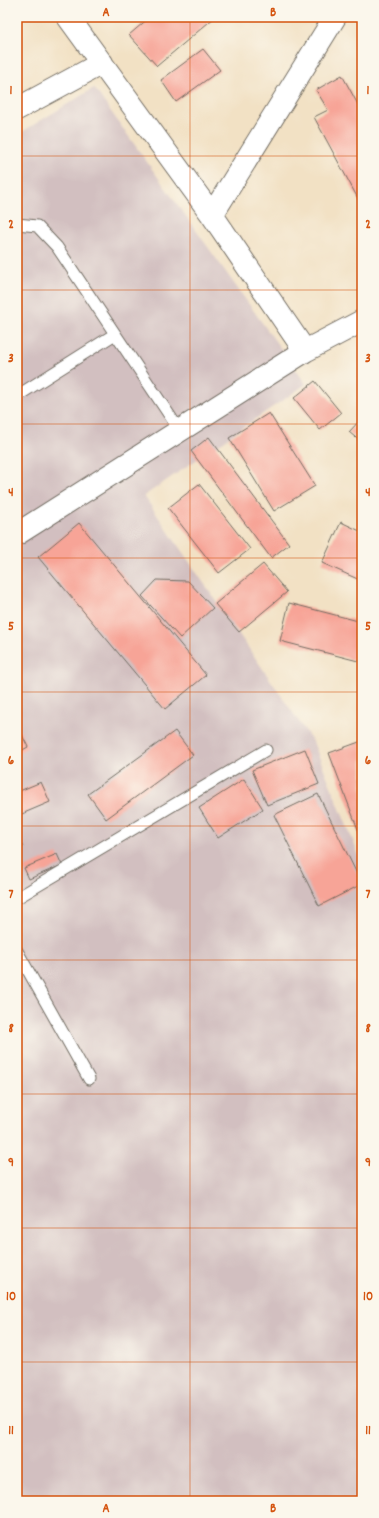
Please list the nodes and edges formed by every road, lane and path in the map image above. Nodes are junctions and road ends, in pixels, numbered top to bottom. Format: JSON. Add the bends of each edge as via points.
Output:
{"nodes":[{"id":1,"x":68,"y":17,"type":"edge"},
{"id":2,"x":335,"y":17,"type":"edge"},
{"id":3,"x":102,"y":63,"type":"junction"},
{"id":4,"x":17,"y":109,"type":"edge"},
{"id":5,"x":212,"y":215,"type":"junction"},
{"id":6,"x":17,"y":224,"type":"edge"},
{"id":7,"x":362,"y":321,"type":"edge"},
{"id":8,"x":115,"y":334,"type":"junction"},
{"id":9,"x":305,"y":351,"type":"junction"},
{"id":10,"x":17,"y":396,"type":"edge"},
{"id":11,"x":180,"y":431,"type":"junction"},
{"id":12,"x":17,"y":534,"type":"edge"},
{"id":13,"x":266,"y":750,"type":"dead end"},
{"id":14,"x":17,"y":898,"type":"edge"},
{"id":15,"x":17,"y":950,"type":"edge"},
{"id":16,"x":89,"y":1079,"type":"dead end"}],
"edges":[{"from":1,"to":3,"type":"street"},
{"from":2,"to":5,"type":"street"},
{"from":3,"to":4,"type":"street"},
{"from":3,"to":5,"type":"street"},
{"from":5,"to":9,"type":"street"},
{"from":6,"to":8,"type":"lane","via":[[37,226],[57,247]]},
{"from":7,"to":9,"type":"street"},
{"from":8,"to":10,"type":"lane"},
{"from":8,"to":11,"type":"lane"},
{"from":9,"to":11,"type":"street"},
{"from":11,"to":12,"type":"street"},
{"from":13,"to":14,"type":"lane"},
{"from":15,"to":16,"type":"lane"}]}
